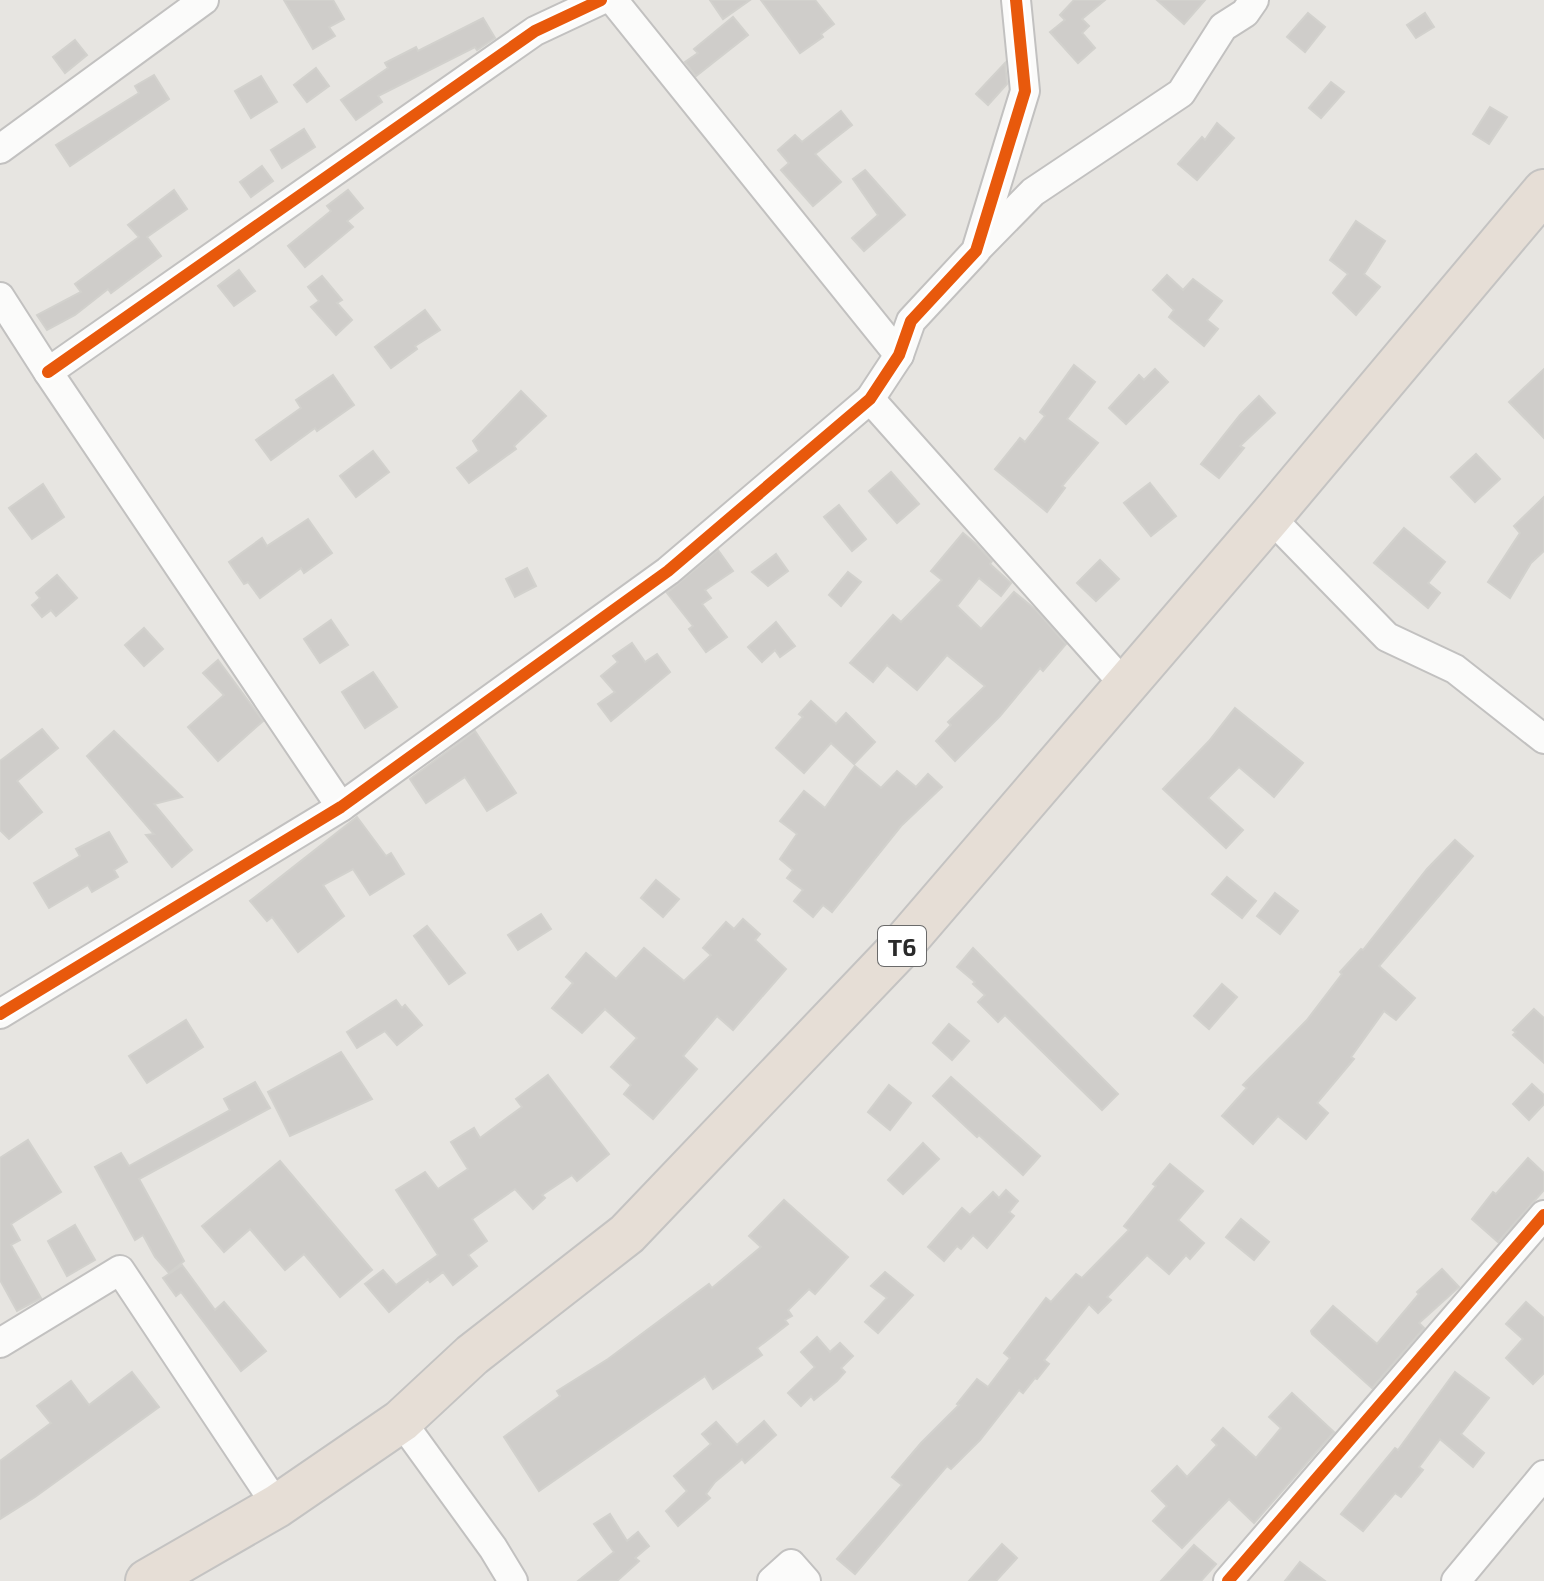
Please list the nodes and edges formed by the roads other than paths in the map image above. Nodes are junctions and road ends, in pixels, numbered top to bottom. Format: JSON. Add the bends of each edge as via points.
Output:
{"nodes":[{"id":1,"x":204,"y":0,"type":"edge"},
{"id":2,"x":601,"y":0,"type":"edge"},
{"id":3,"x":613,"y":0,"type":"edge"},
{"id":4,"x":1016,"y":0,"type":"edge"},
{"id":5,"x":1254,"y":0,"type":"edge"},
{"id":6,"x":0,"y":149,"type":"edge"},
{"id":7,"x":1544,"y":191,"type":"edge"},
{"id":8,"x":976,"y":251,"type":"junction"},
{"id":9,"x":0,"y":297,"type":"edge"},
{"id":10,"x":899,"y":355,"type":"junction"},
{"id":11,"x":48,"y":372,"type":"junction"},
{"id":12,"x":870,"y":399,"type":"junction"},
{"id":13,"x":1270,"y":517,"type":"junction"},
{"id":14,"x":1124,"y":684,"type":"junction"},
{"id":15,"x":1544,"y":739,"type":"edge"},
{"id":16,"x":341,"y":807,"type":"junction"},
{"id":17,"x":0,"y":1014,"type":"edge"},
{"id":18,"x":1544,"y":1215,"type":"edge"},
{"id":19,"x":0,"y":1343,"type":"edge"},
{"id":20,"x":401,"y":1421,"type":"junction"},
{"id":21,"x":1544,"y":1475,"type":"edge"},
{"id":22,"x":277,"y":1506,"type":"junction"},
{"id":23,"x":147,"y":1581,"type":"edge"},
{"id":24,"x":513,"y":1581,"type":"edge"},
{"id":25,"x":772,"y":1581,"type":"edge"},
{"id":26,"x":806,"y":1581,"type":"edge"},
{"id":27,"x":1228,"y":1581,"type":"edge"},
{"id":28,"x":1456,"y":1581,"type":"edge"}],
"edges":[{"from":1,"to":6,"type":"street"},
{"from":2,"to":11,"type":"street","via":[[535,31]]},
{"from":3,"to":10,"type":"street"},
{"from":4,"to":8,"type":"street","via":[[1025,91]]},
{"from":5,"to":8,"type":"street","via":[[1223,27],[1181,93],[1033,192]]},
{"from":7,"to":13,"type":"highway","number":"T6"},
{"from":8,"to":10,"type":"street","via":[[911,321]]},
{"from":9,"to":11,"type":"street"},
{"from":10,"to":12,"type":"street"},
{"from":11,"to":16,"type":"street"},
{"from":12,"to":14,"type":"street"},
{"from":12,"to":16,"type":"street","via":[[668,571]]},
{"from":13,"to":14,"type":"highway","number":"T6"},
{"from":13,"to":15,"type":"street","via":[[1387,637],[1455,669]]},
{"from":14,"to":20,"type":"highway","number":"T6","via":[[899,949],[627,1234],[472,1355]]},
{"from":16,"to":17,"type":"street"},
{"from":18,"to":27,"type":"street"},
{"from":19,"to":22,"type":"street","via":[[120,1270]]},
{"from":20,"to":22,"type":"highway","number":"T6"},
{"from":20,"to":24,"type":"street"},
{"from":21,"to":28,"type":"street"},
{"from":22,"to":23,"type":"highway","number":"T6"},
{"from":25,"to":26,"type":"street","via":[[791,1564]]}]}
